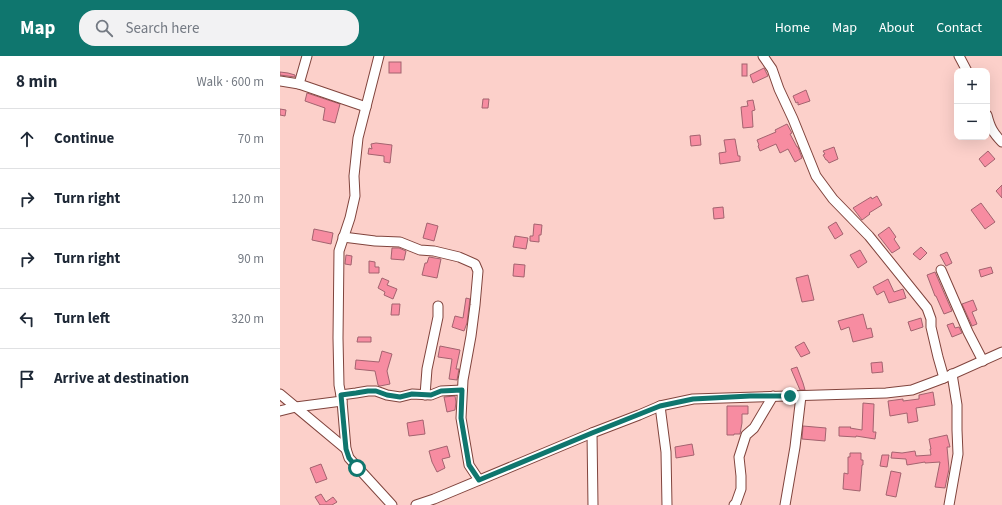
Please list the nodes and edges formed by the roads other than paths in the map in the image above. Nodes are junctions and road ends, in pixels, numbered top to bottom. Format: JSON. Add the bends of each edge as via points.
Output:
{"nodes":[{"id":1,"x":307,"y":56,"type":"edge"},
{"id":2,"x":379,"y":56,"type":"edge"},
{"id":3,"x":763,"y":56,"type":"edge"},
{"id":4,"x":959,"y":56,"type":"edge"},
{"id":5,"x":965,"y":68,"type":"edge"},
{"id":6,"x":280,"y":81,"type":"edge"},
{"id":7,"x":299,"y":84,"type":"junction"},
{"id":8,"x":366,"y":108,"type":"junction"},
{"id":9,"x":990,"y":124,"type":"edge"},
{"id":10,"x":1002,"y":142,"type":"edge"},
{"id":11,"x":343,"y":237,"type":"junction"},
{"id":12,"x":941,"y":270,"type":"dead end"},
{"id":13,"x":438,"y":306,"type":"dead end"},
{"id":14,"x":1002,"y":352,"type":"edge"},
{"id":15,"x":983,"y":361,"type":"junction"},
{"id":16,"x":948,"y":376,"type":"junction"},
{"id":17,"x":462,"y":390,"type":"junction"},
{"id":18,"x":280,"y":394,"type":"edge"},
{"id":19,"x":425,"y":395,"type":"junction"},
{"id":20,"x":773,"y":396,"type":"junction"},
{"id":21,"x":801,"y":396,"type":"junction"},
{"id":22,"x":341,"y":398,"type":"junction"},
{"id":23,"x":660,"y":406,"type":"junction"},
{"id":24,"x":296,"y":407,"type":"junction"},
{"id":25,"x":280,"y":411,"type":"edge"},
{"id":26,"x":592,"y":433,"type":"junction"},
{"id":27,"x":346,"y":449,"type":"junction"},
{"id":28,"x":479,"y":480,"type":"junction"},
{"id":29,"x":392,"y":505,"type":"edge"},
{"id":30,"x":416,"y":505,"type":"edge"},
{"id":31,"x":593,"y":505,"type":"edge"},
{"id":32,"x":667,"y":505,"type":"edge"},
{"id":33,"x":734,"y":505,"type":"edge"},
{"id":34,"x":785,"y":505,"type":"edge"},
{"id":35,"x":949,"y":505,"type":"edge"}],
"edges":[{"from":1,"to":7,"type":"street"},
{"from":2,"to":8,"type":"street"},
{"from":3,"to":16,"type":"street","via":[[772,69],[816,176],[927,308],[938,358]]},
{"from":4,"to":5,"type":"street"},
{"from":6,"to":7,"type":"street"},
{"from":7,"to":8,"type":"street"},
{"from":8,"to":11,"type":"street","via":[[358,138],[354,196]]},
{"from":9,"to":10,"type":"street","via":[[993,132]]},
{"from":11,"to":17,"type":"street","via":[[400,242],[420,250],[459,257],[475,264],[478,271],[475,305]]},
{"from":11,"to":22,"type":"street","via":[[339,251],[338,338]]},
{"from":12,"to":15,"type":"street"},
{"from":13,"to":19,"type":"street"},
{"from":14,"to":15,"type":"street"},
{"from":15,"to":16,"type":"street"},
{"from":16,"to":21,"type":"street","via":[[912,390]]},
{"from":16,"to":35,"type":"street","via":[[957,405],[958,454]]},
{"from":17,"to":19,"type":"street"},
{"from":17,"to":28,"type":"street","via":[[461,418],[469,465]]},
{"from":18,"to":24,"type":"street"},
{"from":19,"to":22,"type":"street","via":[[412,394],[400,397],[368,391]]},
{"from":20,"to":21,"type":"street"},
{"from":20,"to":23,"type":"street","via":[[693,399]]},
{"from":20,"to":33,"type":"street","via":[[754,428],[746,435],[739,457],[741,489]]},
{"from":21,"to":34,"type":"street"},
{"from":22,"to":24,"type":"street"},
{"from":22,"to":27,"type":"street"},
{"from":23,"to":26,"type":"street"},
{"from":23,"to":32,"type":"street","via":[[666,452]]},
{"from":24,"to":25,"type":"street"},
{"from":24,"to":27,"type":"street"},
{"from":26,"to":28,"type":"street"},
{"from":26,"to":31,"type":"street"},
{"from":27,"to":29,"type":"street","via":[[349,458]]},
{"from":28,"to":30,"type":"street"}]}
